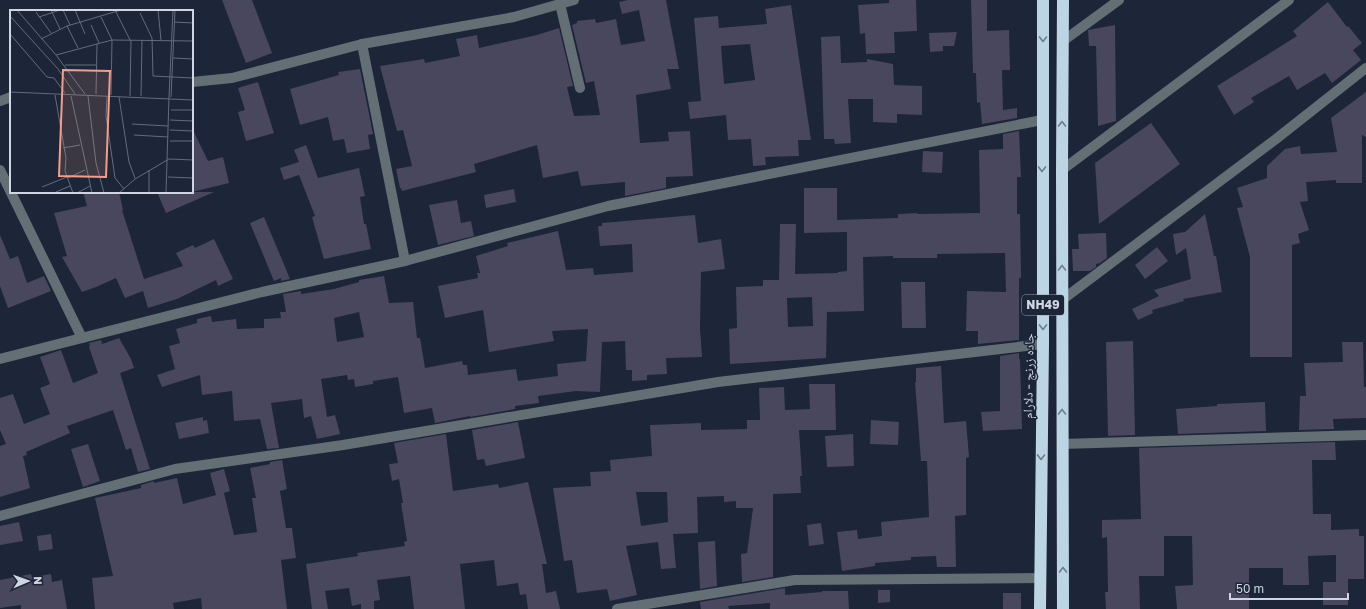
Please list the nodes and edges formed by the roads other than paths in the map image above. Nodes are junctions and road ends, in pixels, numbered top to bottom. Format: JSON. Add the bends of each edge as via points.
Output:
{"nodes":[{"id":1,"x":574,"y":0,"type":"edge"},
{"id":2,"x":1043,"y":0,"type":"edge"},
{"id":3,"x":1063,"y":0,"type":"edge"},
{"id":4,"x":1119,"y":0,"type":"edge"},
{"id":5,"x":1289,"y":0,"type":"edge"},
{"id":6,"x":560,"y":4,"type":"junction"},
{"id":7,"x":1063,"y":41,"type":"junction"},
{"id":8,"x":362,"y":44,"type":"junction"},
{"id":9,"x":1366,"y":68,"type":"edge"},
{"id":10,"x":193,"y":82,"type":"edge"},
{"id":11,"x":580,"y":88,"type":"dead end"},
{"id":12,"x":10,"y":97,"type":"edge"},
{"id":13,"x":0,"y":101,"type":"edge"},
{"id":14,"x":1042,"y":120,"type":"junction"},
{"id":15,"x":0,"y":170,"type":"edge"},
{"id":16,"x":1062,"y":170,"type":"junction"},
{"id":17,"x":10,"y":190,"type":"edge"},
{"id":18,"x":11,"y":193,"type":"edge"},
{"id":19,"x":405,"y":261,"type":"junction"},
{"id":20,"x":1062,"y":300,"type":"junction"},
{"id":21,"x":82,"y":338,"type":"junction"},
{"id":22,"x":1043,"y":344,"type":"junction"},
{"id":23,"x":0,"y":359,"type":"edge"},
{"id":24,"x":1366,"y":435,"type":"edge"},
{"id":25,"x":1062,"y":444,"type":"junction"},
{"id":26,"x":0,"y":516,"type":"edge"},
{"id":27,"x":1040,"y":578,"type":"junction"},
{"id":28,"x":617,"y":609,"type":"edge"},
{"id":29,"x":1040,"y":609,"type":"edge"},
{"id":30,"x":1063,"y":609,"type":"edge"}],
"edges":[{"from":1,"to":6,"type":"street"},
{"from":2,"to":14,"type":"highway","name":"جاده زرنج - دلارام","number":"NH49","one_way":true},
{"from":3,"to":7,"type":"highway","number":"NH49"},
{"from":4,"to":7,"type":"street"},
{"from":5,"to":16,"type":"street"},
{"from":6,"to":8,"type":"street","via":[[514,17]]},
{"from":6,"to":11,"type":"street"},
{"from":16,"to":7,"type":"highway","number":"NH49","one_way":true},
{"from":8,"to":10,"type":"street","via":[[232,78]]},
{"from":8,"to":19,"type":"street"},
{"from":9,"to":20,"type":"street"},
{"from":12,"to":13,"type":"street"},
{"from":14,"to":19,"type":"street","via":[[608,206]]},
{"from":14,"to":22,"type":"highway","name":"جاده زرنج - دلارام","number":"NH49","one_way":true},
{"from":15,"to":17,"type":"street"},
{"from":20,"to":16,"type":"highway","number":"NH49","one_way":true},
{"from":18,"to":21,"type":"street"},
{"from":19,"to":21,"type":"street","via":[[262,292]]},
{"from":25,"to":20,"type":"highway","number":"NH49","one_way":true},
{"from":21,"to":23,"type":"street"},
{"from":22,"to":26,"type":"street","via":[[718,382],[343,445],[175,469]]},
{"from":22,"to":27,"type":"highway","name":"جاده زرنج - دلارام","number":"NH49","one_way":true},
{"from":24,"to":25,"type":"street"},
{"from":30,"to":25,"type":"highway","number":"NH49","one_way":true},
{"from":27,"to":28,"type":"street","via":[[795,580]]},
{"from":27,"to":29,"type":"highway","name":"جاده زرنج - دلارام","number":"NH49"}]}
